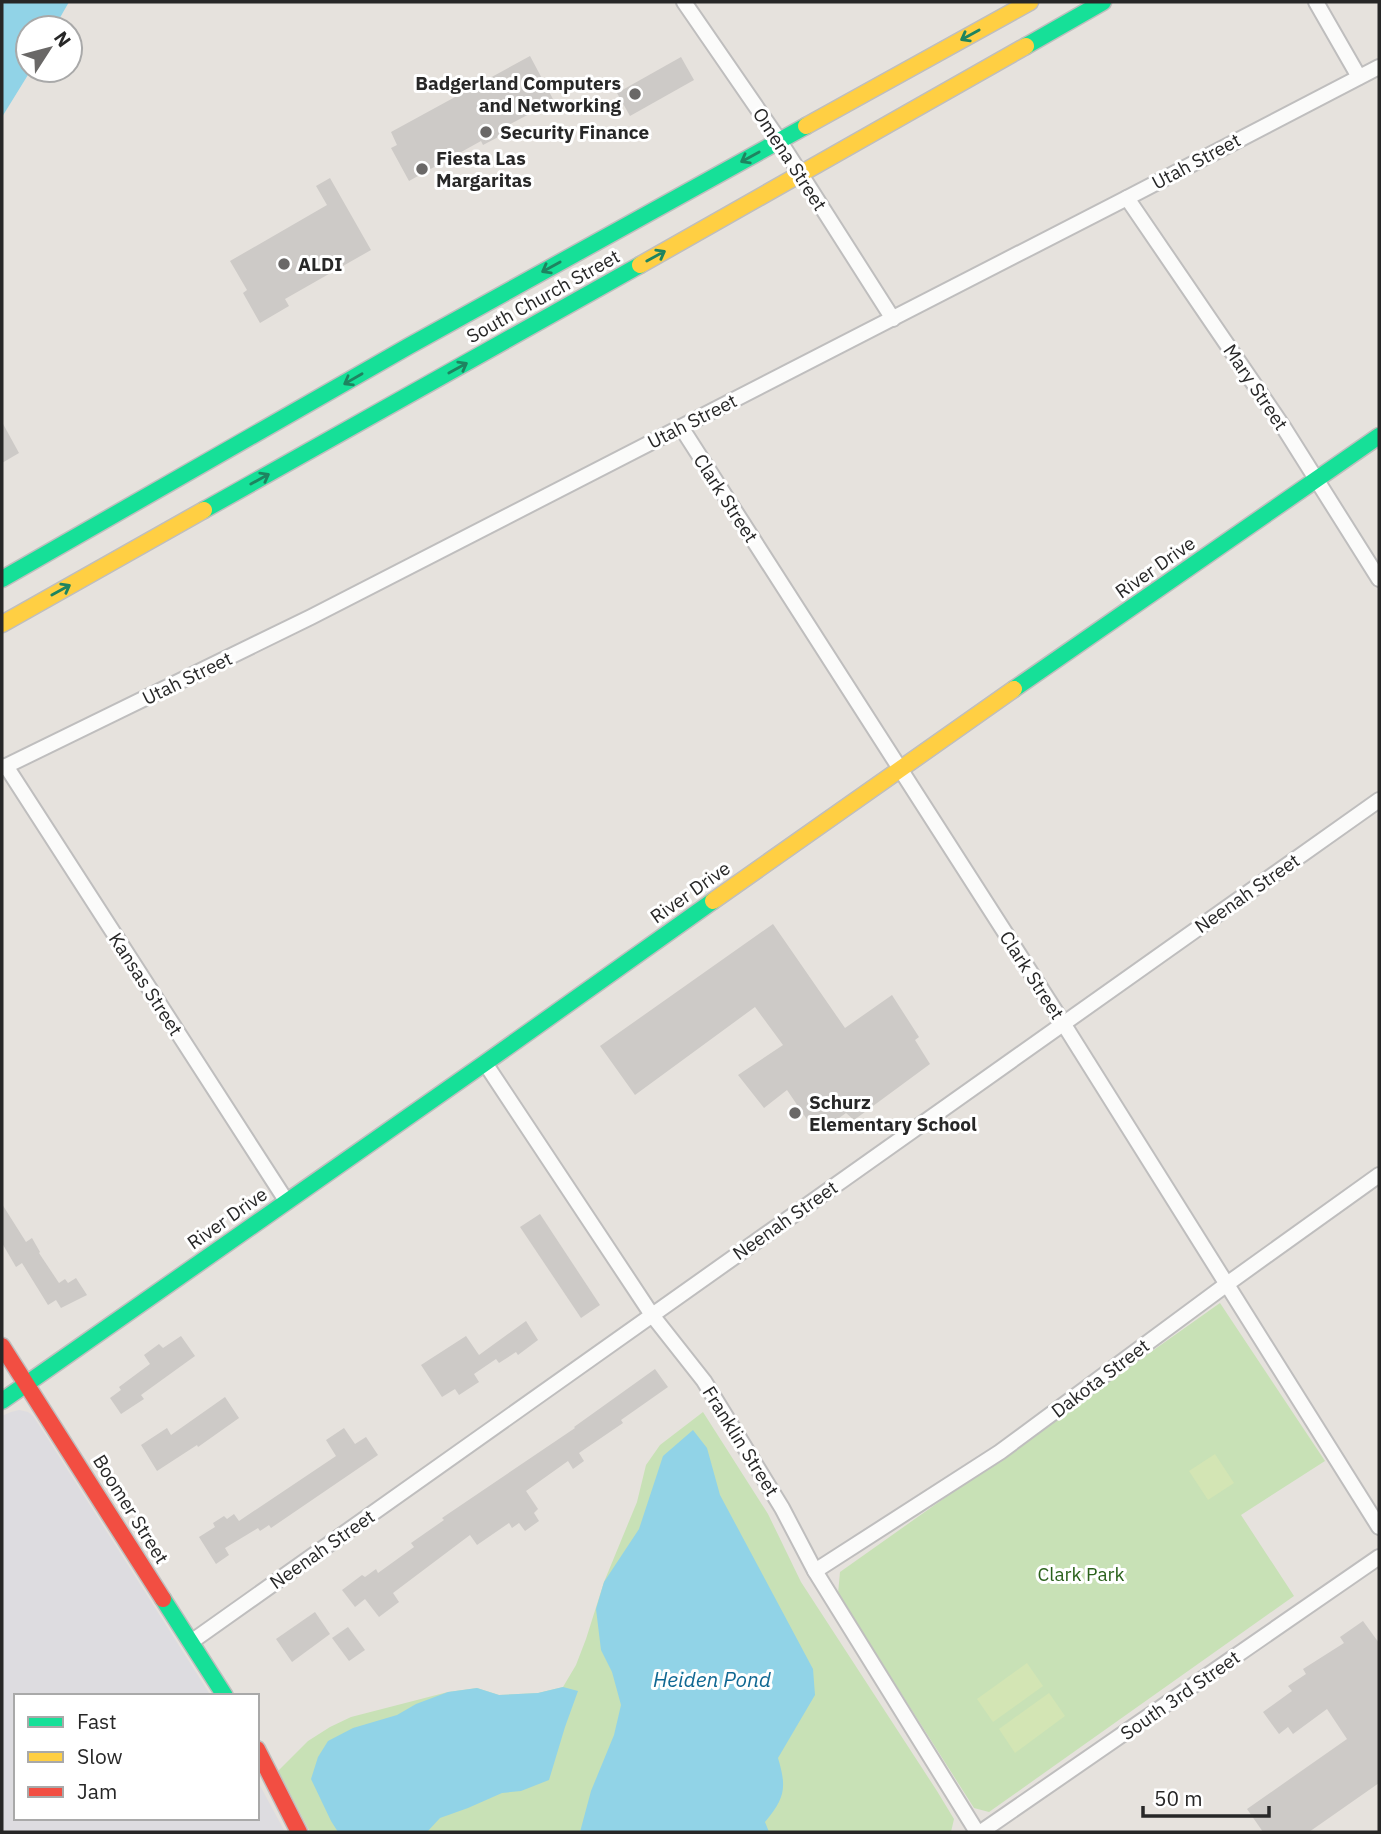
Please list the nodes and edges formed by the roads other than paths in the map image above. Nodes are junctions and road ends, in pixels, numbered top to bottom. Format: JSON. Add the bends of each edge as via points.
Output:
{"nodes":[{"id":1,"x":684,"y":2,"type":"edge"},
{"id":2,"x":1030,"y":2,"type":"edge"},
{"id":3,"x":1103,"y":2,"type":"edge"},
{"id":4,"x":1316,"y":2,"type":"edge"},
{"id":5,"x":1379,"y":66,"type":"edge"},
{"id":6,"x":1359,"y":77,"type":"junction"},
{"id":7,"x":779,"y":140,"type":"junction"},
{"id":8,"x":801,"y":175,"type":"junction"},
{"id":9,"x":1127,"y":198,"type":"junction"},
{"id":10,"x":893,"y":319,"type":"junction"},
{"id":11,"x":681,"y":427,"type":"junction"},
{"id":12,"x":1379,"y":436,"type":"edge"},
{"id":13,"x":1317,"y":481,"type":"junction"},
{"id":14,"x":2,"y":579,"type":"edge"},
{"id":15,"x":1379,"y":579,"type":"edge"},
{"id":16,"x":2,"y":624,"type":"edge"},
{"id":17,"x":4,"y":767,"type":"edge"},
{"id":18,"x":899,"y":769,"type":"junction"},
{"id":19,"x":1379,"y":800,"type":"edge"},
{"id":20,"x":1063,"y":1023,"type":"junction"},
{"id":21,"x":485,"y":1063,"type":"junction"},
{"id":22,"x":1379,"y":1175,"type":"edge"},
{"id":23,"x":287,"y":1202,"type":"junction"},
{"id":24,"x":1227,"y":1284,"type":"junction"},
{"id":25,"x":652,"y":1315,"type":"junction"},
{"id":26,"x":2,"y":1346,"type":"edge"},
{"id":27,"x":26,"y":1384,"type":"junction"},
{"id":28,"x":2,"y":1401,"type":"edge"},
{"id":29,"x":1379,"y":1527,"type":"edge"},
{"id":30,"x":1379,"y":1557,"type":"edge"},
{"id":31,"x":814,"y":1572,"type":"junction"},
{"id":32,"x":191,"y":1642,"type":"junction"},
{"id":33,"x":224,"y":1694,"type":"edge"},
{"id":34,"x":259,"y":1753,"type":"edge"},
{"id":35,"x":299,"y":1832,"type":"edge"},
{"id":36,"x":979,"y":1832,"type":"edge"}],
"edges":[{"from":1,"to":7,"type":"street","name":"Omena Street"},
{"from":2,"to":7,"type":"main road","name":"South Church Street","one_way":true},
{"from":3,"to":8,"type":"main road","name":"South Church Street"},
{"from":4,"to":6,"type":"street"},
{"from":5,"to":6,"type":"street","name":"Utah Street"},
{"from":6,"to":9,"type":"street","name":"Utah Street"},
{"from":7,"to":8,"type":"street","name":"Omena Street"},
{"from":7,"to":14,"type":"main road","name":"South Church Street","one_way":true},
{"from":8,"to":10,"type":"street","name":"Omena Street"},
{"from":16,"to":8,"type":"main road","name":"South Church Street","one_way":true},
{"from":9,"to":10,"type":"street","name":"Utah Street"},
{"from":9,"to":13,"type":"street","name":"Mary Street"},
{"from":10,"to":11,"type":"street","name":"Utah Street"},
{"from":11,"to":17,"type":"street","name":"Utah Street","via":[[311,617]]},
{"from":11,"to":18,"type":"street","name":"Clark Street"},
{"from":12,"to":13,"type":"main road","name":"River Drive"},
{"from":13,"to":15,"type":"street","name":"Mary Street"},
{"from":13,"to":18,"type":"main road","name":"River Drive"},
{"from":17,"to":23,"type":"street","name":"Kansas Street"},
{"from":18,"to":20,"type":"street","name":"Clark Street"},
{"from":18,"to":21,"type":"main road","name":"River Drive"},
{"from":19,"to":20,"type":"street","name":"Neenah Street"},
{"from":20,"to":24,"type":"street","name":"Clark Street"},
{"from":20,"to":25,"type":"street","name":"Neenah Street"},
{"from":21,"to":23,"type":"main road","name":"River Drive"},
{"from":21,"to":25,"type":"street","name":"Franklin Street"},
{"from":22,"to":24,"type":"street","name":"Dakota Street"},
{"from":23,"to":27,"type":"main road","name":"River Drive"},
{"from":24,"to":29,"type":"street","name":"Clark Street"},
{"from":24,"to":31,"type":"street","name":"Dakota Street","via":[[1000,1452]]},
{"from":25,"to":31,"type":"street","name":"Franklin Street","via":[[704,1381],[782,1508]]},
{"from":25,"to":32,"type":"street","name":"Neenah Street"},
{"from":26,"to":27,"type":"main road","name":"Boomer Street"},
{"from":27,"to":28,"type":"main road","name":"River Drive"},
{"from":27,"to":32,"type":"main road","name":"Boomer Street"},
{"from":30,"to":36,"type":"street","name":"South 3rd Street"},
{"from":31,"to":36,"type":"street","name":"Franklin Street"},
{"from":32,"to":33,"type":"main road","name":"Boomer Street"},
{"from":34,"to":35,"type":"main road"}]}
